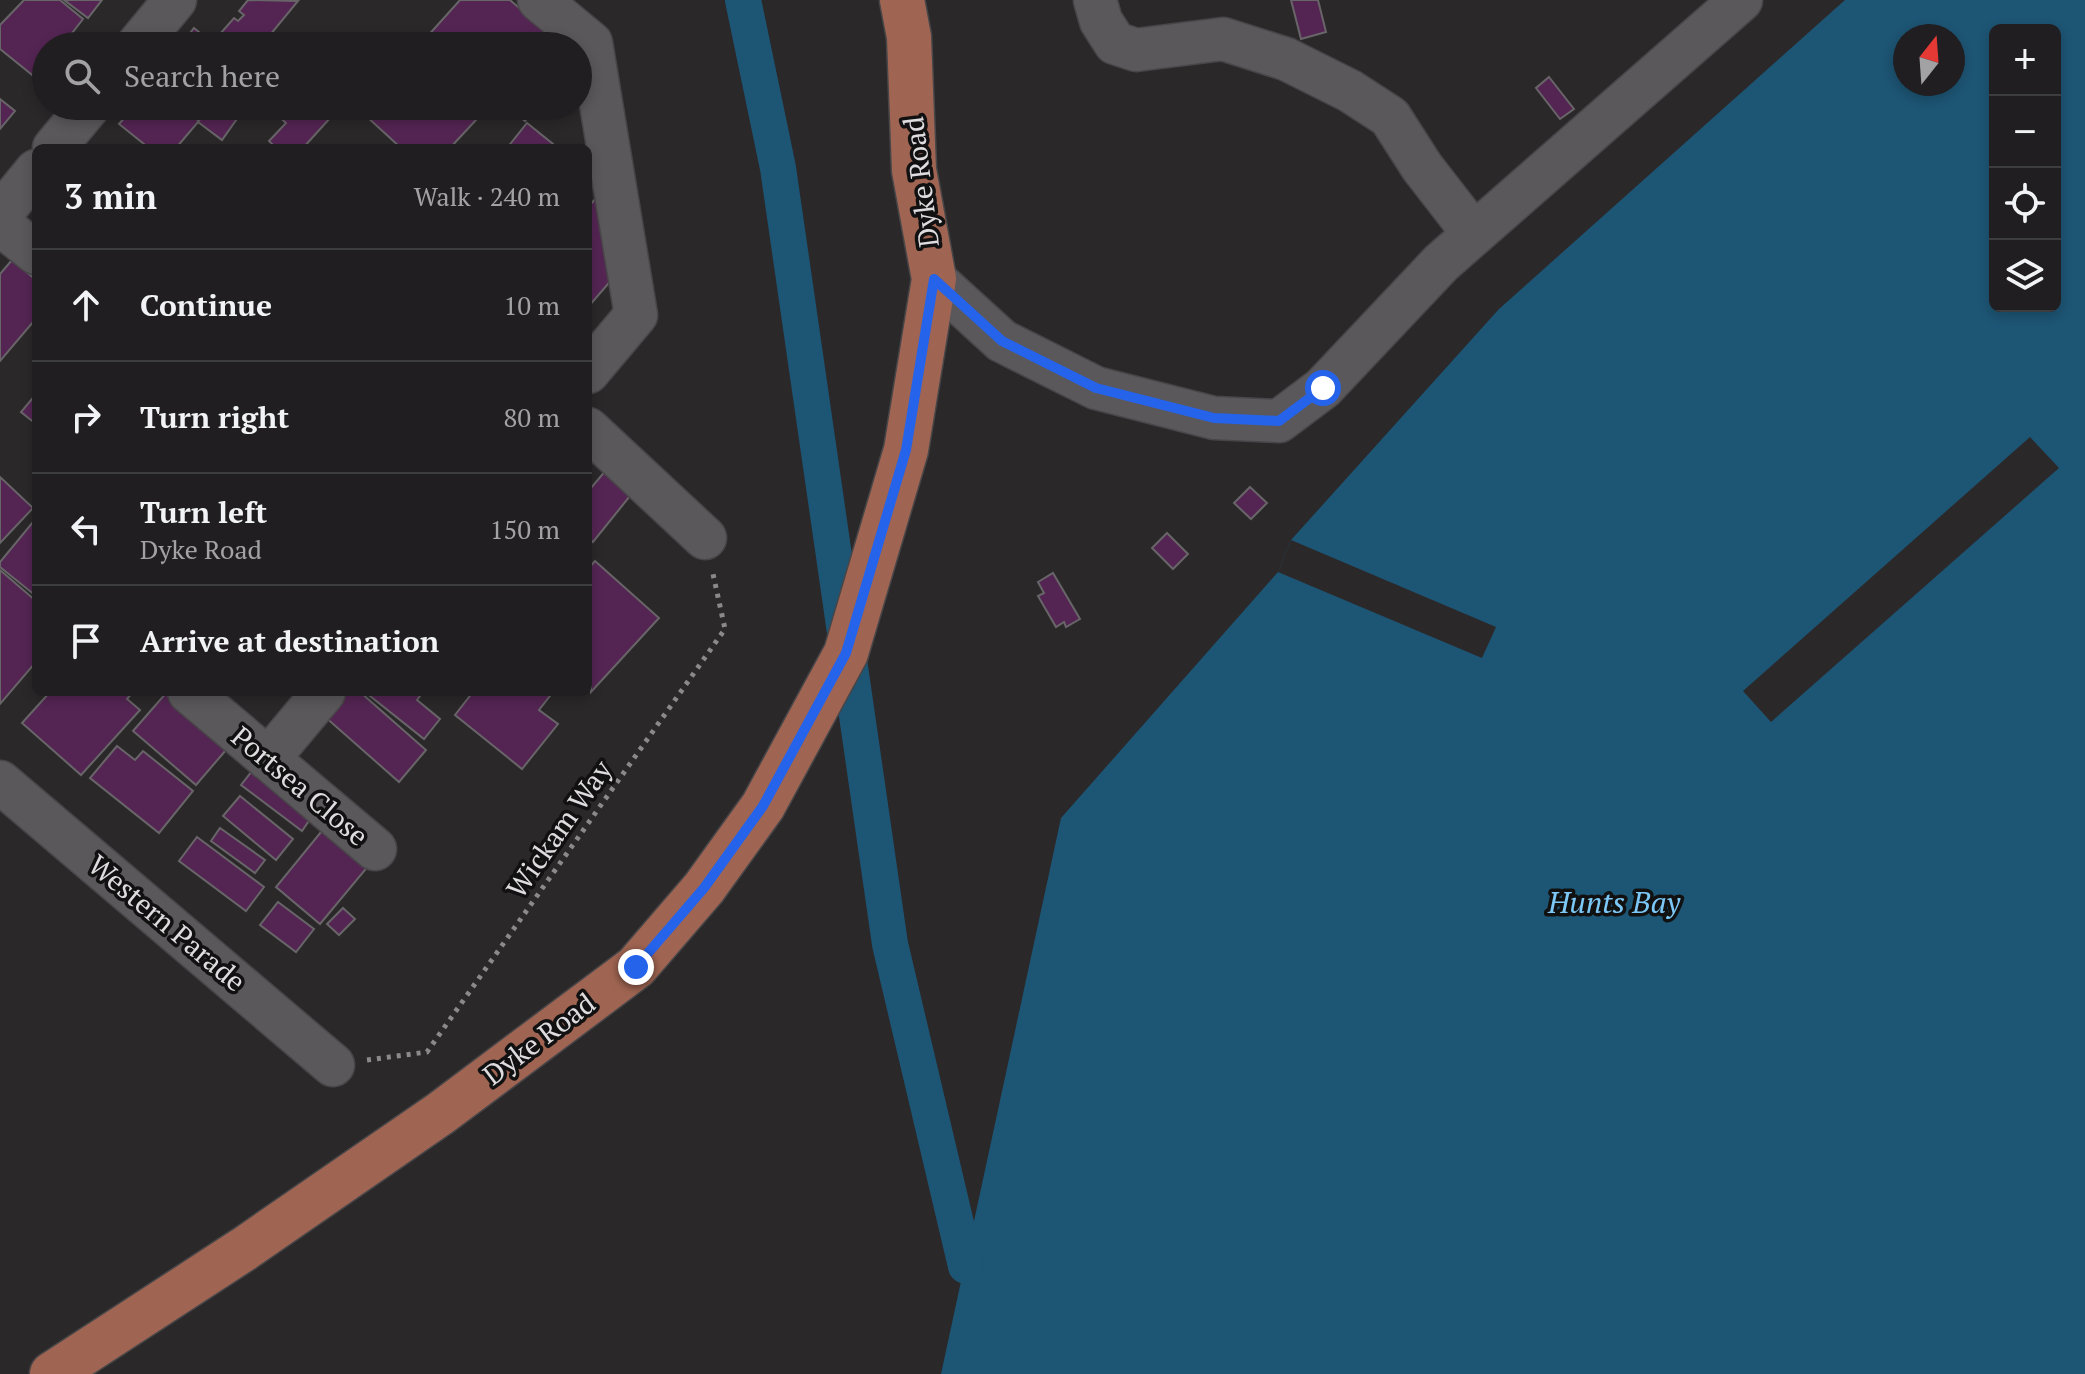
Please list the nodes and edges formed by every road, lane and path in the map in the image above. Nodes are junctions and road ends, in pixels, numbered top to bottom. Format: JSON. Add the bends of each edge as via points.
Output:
{"nodes":[{"id":1,"x":175,"y":0,"type":"edge"},
{"id":2,"x":539,"y":0,"type":"edge"},
{"id":3,"x":902,"y":0,"type":"edge"},
{"id":4,"x":1095,"y":0,"type":"edge"},
{"id":5,"x":1741,"y":0,"type":"edge"},
{"id":6,"x":149,"y":32,"type":"edge"},
{"id":7,"x":578,"y":32,"type":"edge"},
{"id":8,"x":592,"y":49,"type":"edge"},
{"id":9,"x":77,"y":120,"type":"edge"},
{"id":10,"x":57,"y":144,"type":"edge"},
{"id":11,"x":32,"y":176,"type":"edge"},
{"id":12,"x":0,"y":215,"type":"edge"},
{"id":13,"x":0,"y":224,"type":"edge"},
{"id":14,"x":1474,"y":234,"type":"junction"},
{"id":15,"x":32,"y":250,"type":"edge"},
{"id":16,"x":934,"y":279,"type":"junction"},
{"id":17,"x":592,"y":367,"type":"edge"},
{"id":18,"x":592,"y":433,"type":"edge"},
{"id":19,"x":705,"y":538,"type":"joint"},
{"id":20,"x":194,"y":696,"type":"edge"},
{"id":21,"x":321,"y":696,"type":"edge"},
{"id":22,"x":268,"y":759,"type":"junction"},
{"id":23,"x":0,"y":782,"type":"edge"},
{"id":24,"x":375,"y":849,"type":"dead end"},
{"id":25,"x":333,"y":1065,"type":"joint"},
{"id":26,"x":52,"y":1374,"type":"edge"}],
"edges":[{"from":1,"to":6,"type":"street"},
{"from":2,"to":7,"type":"street"},
{"from":3,"to":16,"type":"main road","name":"Dyke Road","via":[[909,37],[914,170]]},
{"from":4,"to":14,"type":"street","via":[[1115,43],[1136,50],[1223,39],[1286,59],[1350,91],[1390,117]]},
{"from":5,"to":14,"type":"street"},
{"from":8,"to":17,"type":"street","via":[[636,315]]},
{"from":9,"to":10,"type":"street"},
{"from":11,"to":12,"type":"street"},
{"from":13,"to":15,"type":"street"},
{"from":14,"to":16,"type":"street","via":[[1323,388],[1279,421],[1214,418],[1096,388],[1002,341]]},
{"from":16,"to":26,"type":"main road","name":"Dyke Road","via":[[906,450],[846,653],[755,818],[704,888],[636,967],[441,1113]]},
{"from":18,"to":19,"type":"street"},
{"from":19,"to":25,"type":"path","name":"Wickam Way","via":[[725,629],[427,1052]]},
{"from":20,"to":22,"type":"street","name":"Portsea Close"},
{"from":21,"to":22,"type":"street"},
{"from":22,"to":24,"type":"street","name":"Portsea Close"},
{"from":23,"to":25,"type":"street","name":"Western Parade"}]}
